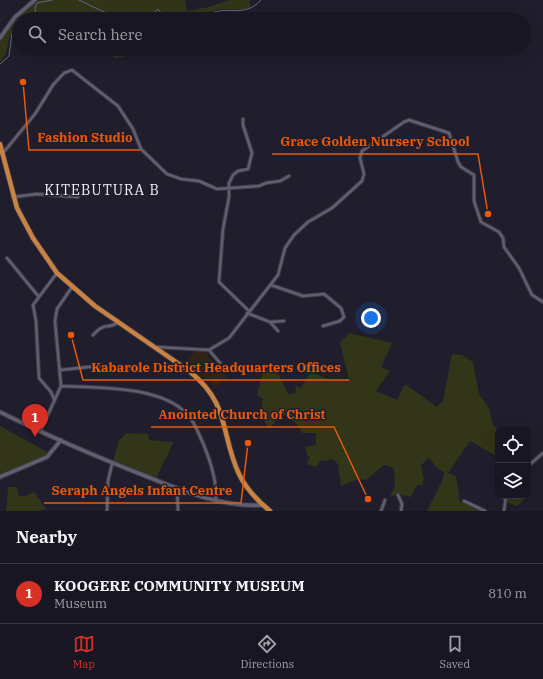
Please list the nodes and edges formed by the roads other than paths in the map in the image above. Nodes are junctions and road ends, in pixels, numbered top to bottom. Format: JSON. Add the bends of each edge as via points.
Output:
{"nodes":[{"id":1,"x":35,"y":0,"type":"edge"},
{"id":2,"x":21,"y":12,"type":"edge"},
{"id":3,"x":12,"y":21,"type":"edge"},
{"id":4,"x":0,"y":38,"type":"edge"},
{"id":5,"x":243,"y":119,"type":"dead end"},
{"id":6,"x":0,"y":144,"type":"edge"},
{"id":7,"x":3,"y":153,"type":"junction"},
{"id":8,"x":290,"y":176,"type":"dead end"},
{"id":9,"x":228,"y":189,"type":"junction"},
{"id":10,"x":12,"y":197,"type":"junction"},
{"id":11,"x":78,"y":197,"type":"dead end"},
{"id":12,"x":6,"y":258,"type":"dead end"},
{"id":13,"x":57,"y":273,"type":"junction"},
{"id":14,"x":270,"y":285,"type":"junction"},
{"id":15,"x":72,"y":287,"type":"junction"},
{"id":16,"x":39,"y":297,"type":"junction"},
{"id":17,"x":543,"y":302,"type":"edge"},
{"id":18,"x":248,"y":312,"type":"junction"},
{"id":19,"x":284,"y":320,"type":"dead end"},
{"id":20,"x":119,"y":322,"type":"junction"},
{"id":21,"x":270,"y":322,"type":"junction"},
{"id":22,"x":323,"y":326,"type":"dead end"},
{"id":23,"x":278,"y":331,"type":"dead end"},
{"id":24,"x":93,"y":335,"type":"dead end"},
{"id":25,"x":154,"y":347,"type":"junction"},
{"id":26,"x":209,"y":350,"type":"junction"},
{"id":27,"x":220,"y":363,"type":"dead end"},
{"id":28,"x":60,"y":370,"type":"junction"},
{"id":29,"x":148,"y":370,"type":"dead end"},
{"id":30,"x":61,"y":386,"type":"junction"},
{"id":31,"x":54,"y":399,"type":"junction"},
{"id":32,"x":0,"y":412,"type":"edge"},
{"id":33,"x":41,"y":430,"type":"junction"},
{"id":34,"x":61,"y":440,"type":"junction"},
{"id":35,"x":543,"y":453,"type":"edge"},
{"id":36,"x":531,"y":463,"type":"edge"},
{"id":37,"x":112,"y":464,"type":"junction"},
{"id":38,"x":0,"y":477,"type":"edge"},
{"id":39,"x":177,"y":488,"type":"junction"},
{"id":40,"x":398,"y":495,"type":"dead end"},
{"id":41,"x":216,"y":499,"type":"junction"},
{"id":42,"x":506,"y":499,"type":"edge"},
{"id":43,"x":385,"y":500,"type":"dead end"},
{"id":44,"x":464,"y":501,"type":"dead end"},
{"id":45,"x":262,"y":505,"type":"junction"},
{"id":46,"x":107,"y":511,"type":"edge"},
{"id":47,"x":178,"y":511,"type":"edge"},
{"id":48,"x":270,"y":511,"type":"edge"},
{"id":49,"x":382,"y":511,"type":"edge"},
{"id":50,"x":401,"y":511,"type":"edge"},
{"id":51,"x":485,"y":511,"type":"edge"},
{"id":52,"x":504,"y":511,"type":"edge"}],
"edges":[{"from":1,"to":2,"type":"street"},
{"from":3,"to":4,"type":"street"},
{"from":5,"to":9,"type":"street","via":[[252,155],[248,169],[233,175]]},
{"from":6,"to":7,"type":"highway"},
{"from":7,"to":9,"type":"street","via":[[36,114],[53,85],[64,73],[72,70],[118,106],[133,129],[139,147],[163,172],[216,189]]},
{"from":7,"to":10,"type":"highway"},
{"from":8,"to":9,"type":"street","via":[[259,186]]},
{"from":9,"to":18,"type":"street","via":[[219,282]]},
{"from":10,"to":11,"type":"street","via":[[36,194]]},
{"from":10,"to":13,"type":"highway","via":[[26,228]]},
{"from":12,"to":16,"type":"street"},
{"from":13,"to":15,"type":"highway"},
{"from":13,"to":16,"type":"street"},
{"from":14,"to":17,"type":"street","via":[[278,275],[285,248],[294,235],[305,224],[332,208],[362,181],[362,151],[409,120],[450,133],[458,162],[474,175],[474,201],[481,222],[499,232],[504,247],[520,268],[532,295]]},
{"from":14,"to":18,"type":"street"},
{"from":14,"to":22,"type":"street","via":[[303,296],[324,294],[332,300],[343,310],[343,319]]},
{"from":15,"to":20,"type":"highway"},
{"from":15,"to":28,"type":"street","via":[[56,313]]},
{"from":16,"to":31,"type":"street","via":[[33,305],[39,378]]},
{"from":18,"to":21,"type":"street"},
{"from":18,"to":26,"type":"street","via":[[229,338]]},
{"from":19,"to":21,"type":"street"},
{"from":20,"to":24,"type":"street","via":[[100,327]]},
{"from":20,"to":25,"type":"highway"},
{"from":21,"to":23,"type":"street"},
{"from":25,"to":26,"type":"street"},
{"from":25,"to":45,"type":"highway","via":[[195,376],[210,392],[223,418],[239,475]]},
{"from":26,"to":27,"type":"street"},
{"from":28,"to":29,"type":"street","via":[[98,366]]},
{"from":28,"to":30,"type":"street"},
{"from":30,"to":31,"type":"street"},
{"from":30,"to":41,"type":"street","via":[[105,387],[141,392],[185,412],[196,428],[209,458]]},
{"from":31,"to":33,"type":"street"},
{"from":32,"to":33,"type":"street"},
{"from":33,"to":34,"type":"street"},
{"from":34,"to":37,"type":"street"},
{"from":34,"to":38,"type":"street","via":[[48,457]]},
{"from":35,"to":36,"type":"street"},
{"from":37,"to":39,"type":"street"},
{"from":37,"to":46,"type":"street"},
{"from":39,"to":41,"type":"street"},
{"from":39,"to":47,"type":"street"},
{"from":40,"to":50,"type":"street","via":[[402,504]]},
{"from":41,"to":45,"type":"street","via":[[238,504]]},
{"from":42,"to":52,"type":"street"},
{"from":43,"to":49,"type":"street"},
{"from":44,"to":51,"type":"street"},
{"from":45,"to":48,"type":"highway"}]}
